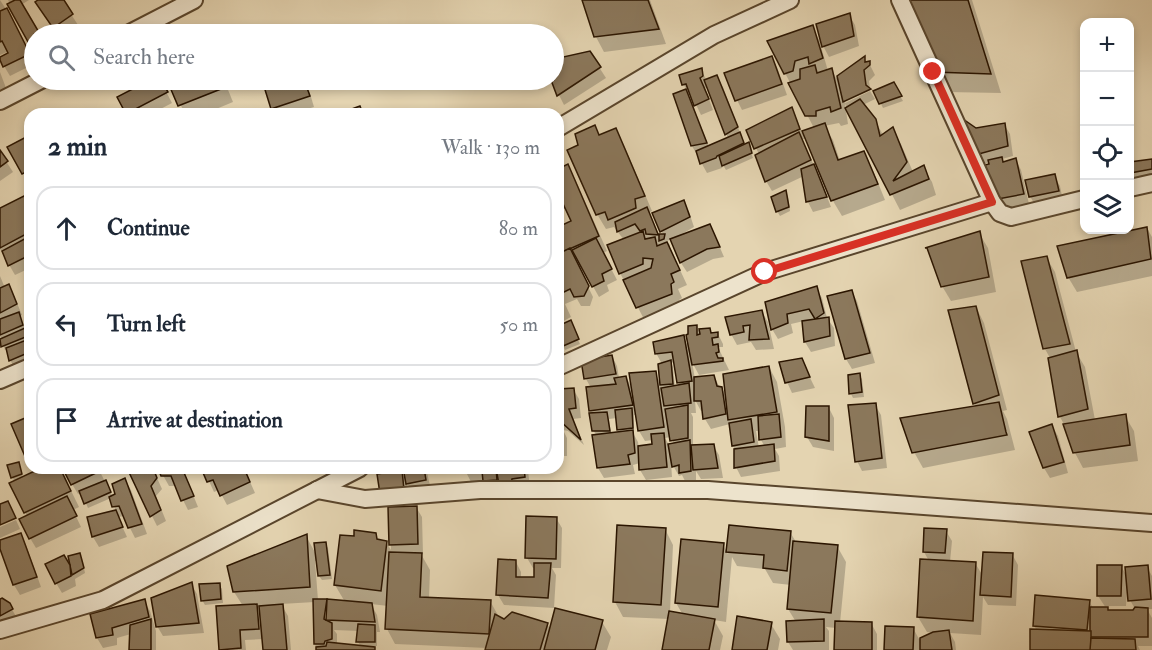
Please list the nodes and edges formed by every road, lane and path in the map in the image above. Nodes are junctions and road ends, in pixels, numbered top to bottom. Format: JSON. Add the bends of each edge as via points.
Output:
{"nodes":[{"id":1,"x":194,"y":0,"type":"edge"},
{"id":2,"x":790,"y":0,"type":"edge"},
{"id":3,"x":900,"y":0,"type":"edge"},
{"id":4,"x":147,"y":24,"type":"edge"},
{"id":5,"x":24,"y":89,"type":"edge"},
{"id":6,"x":0,"y":101,"type":"edge"},
{"id":7,"x":564,"y":124,"type":"edge"},
{"id":8,"x":1152,"y":183,"type":"edge"},
{"id":9,"x":1134,"y":187,"type":"edge"},
{"id":10,"x":1080,"y":200,"type":"edge"},
{"id":11,"x":992,"y":202,"type":"junction"},
{"id":12,"x":564,"y":364,"type":"edge"},
{"id":13,"x":24,"y":370,"type":"edge"},
{"id":14,"x":0,"y":380,"type":"edge"},
{"id":15,"x":348,"y":474,"type":"edge"},
{"id":16,"x":317,"y":490,"type":"junction"},
{"id":17,"x":1152,"y":523,"type":"edge"},
{"id":18,"x":0,"y":630,"type":"edge"}],
"edges":[{"from":1,"to":4,"type":"street"},
{"from":2,"to":7,"type":"street","via":[[714,35]]},
{"from":3,"to":11,"type":"street"},
{"from":5,"to":6,"type":"street"},
{"from":8,"to":9,"type":"street"},
{"from":10,"to":11,"type":"street","via":[[1011,217],[1000,213]]},
{"from":11,"to":12,"type":"street","via":[[765,272]]},
{"from":13,"to":14,"type":"street"},
{"from":15,"to":16,"type":"street"},
{"from":16,"to":17,"type":"street","via":[[365,499],[480,490],[708,490]]},
{"from":16,"to":18,"type":"street","via":[[104,600]]}]}
